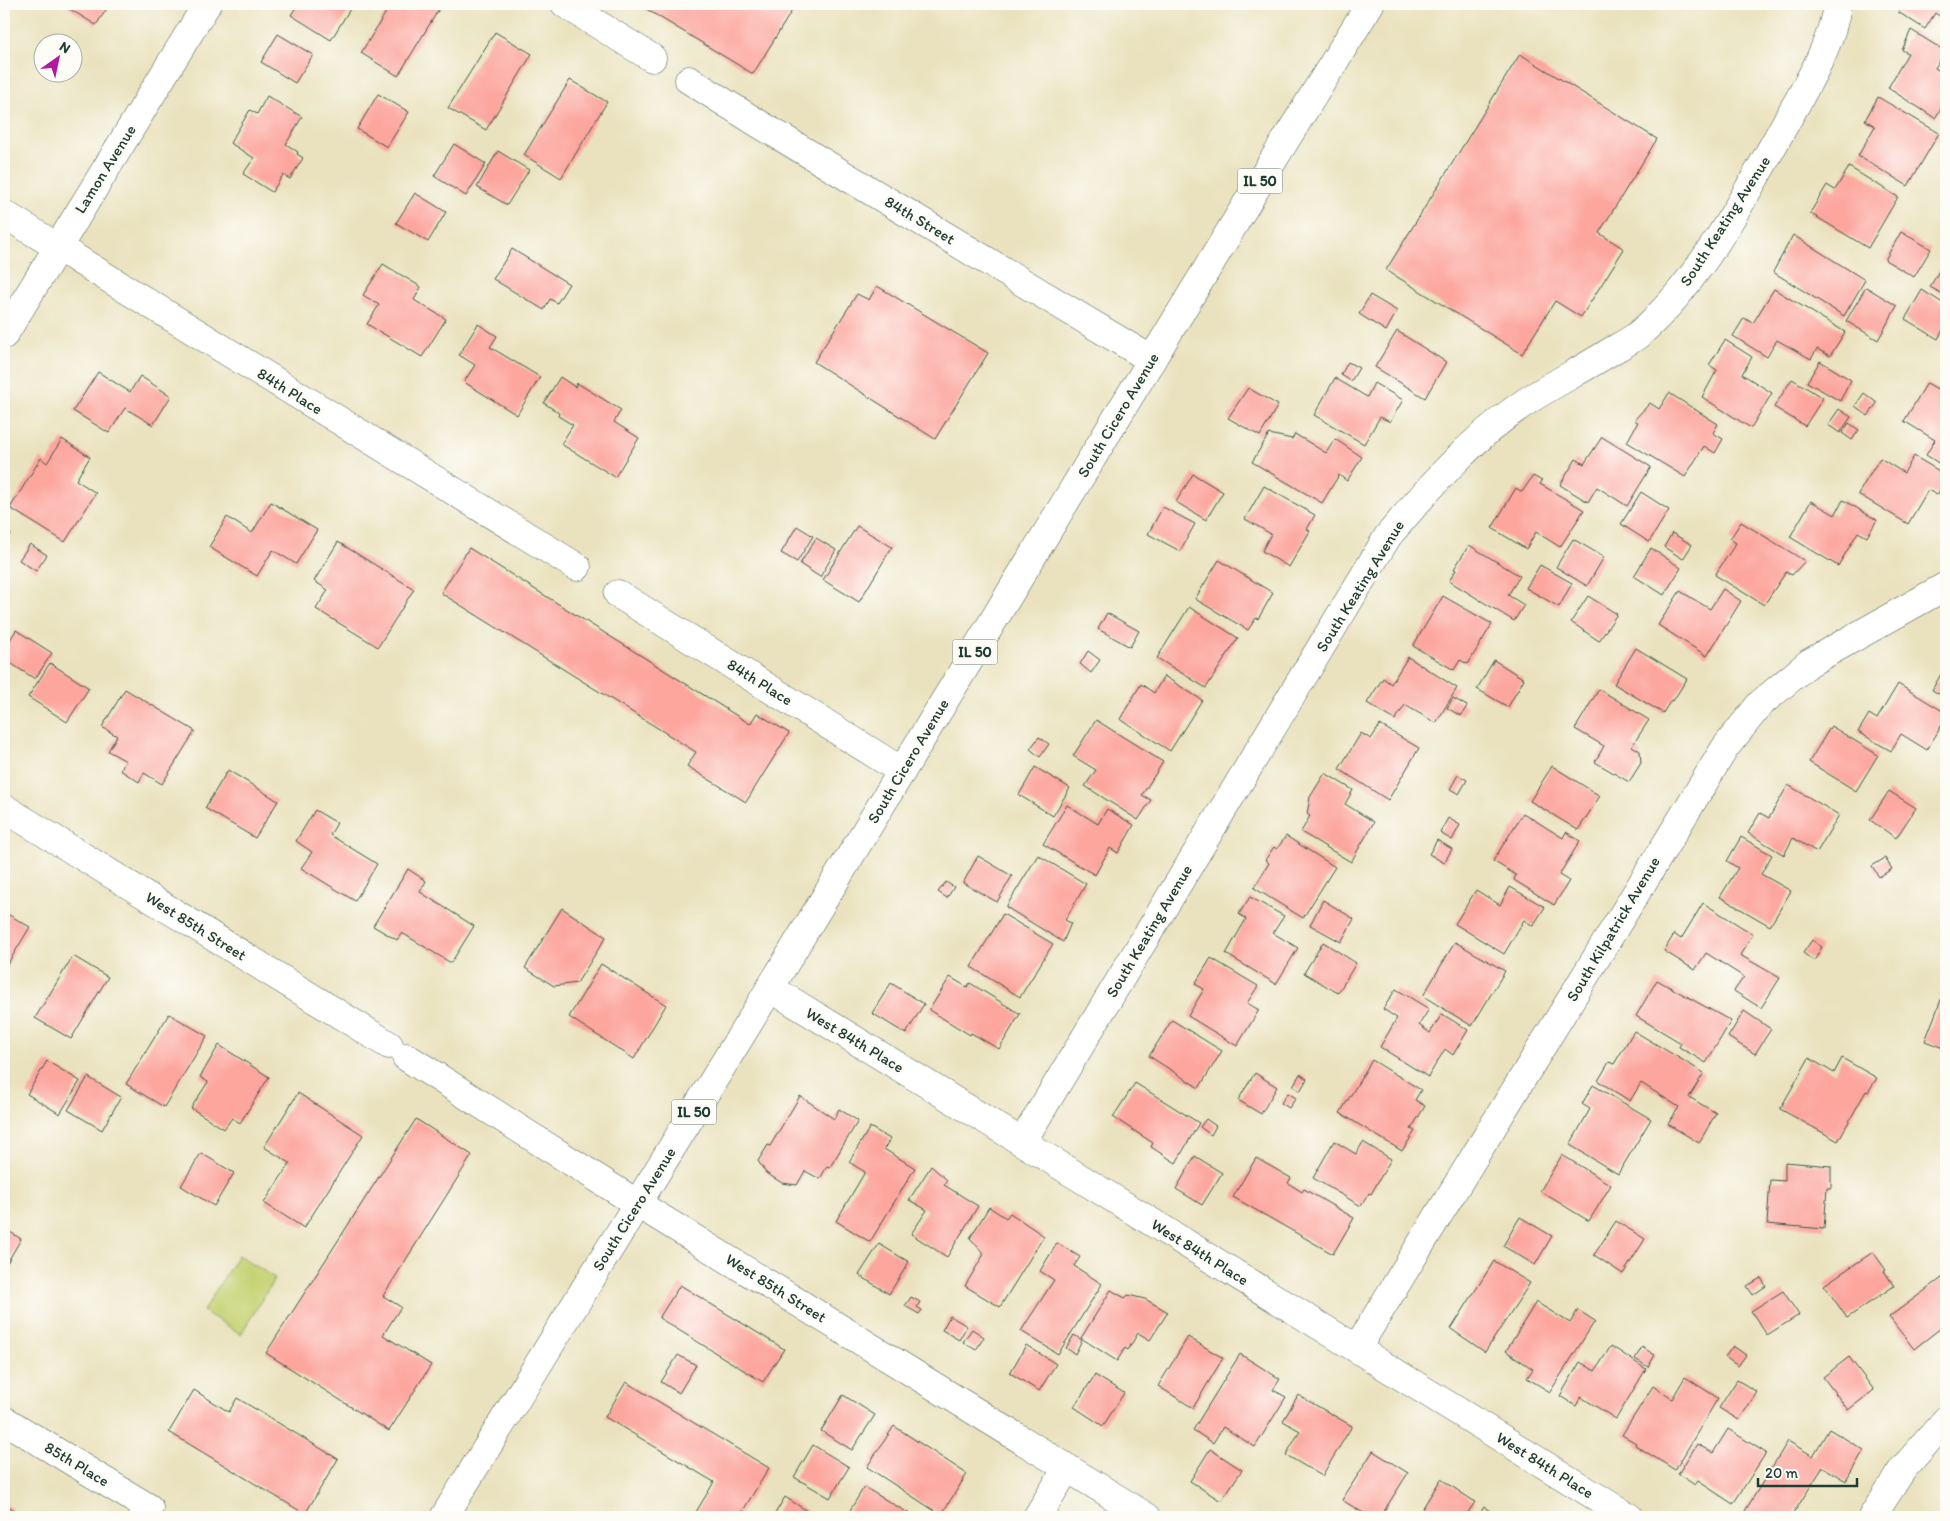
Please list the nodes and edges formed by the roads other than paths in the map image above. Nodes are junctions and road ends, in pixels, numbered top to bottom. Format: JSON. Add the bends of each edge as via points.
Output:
{"nodes":[{"id":1,"x":207,"y":4,"type":"edge"},
{"id":2,"x":565,"y":4,"type":"edge"},
{"id":3,"x":1370,"y":4,"type":"edge"},
{"id":4,"x":1837,"y":4,"type":"edge"},
{"id":5,"x":652,"y":58,"type":"dead end"},
{"id":6,"x":689,"y":80,"type":"dead end"},
{"id":7,"x":4,"y":214,"type":"edge"},
{"id":8,"x":58,"y":248,"type":"junction"},
{"id":9,"x":4,"y":335,"type":"edge"},
{"id":10,"x":1152,"y":360,"type":"junction"},
{"id":11,"x":577,"y":568,"type":"dead end"},
{"id":12,"x":1946,"y":586,"type":"edge"},
{"id":13,"x":618,"y":594,"type":"dead end"},
{"id":14,"x":902,"y":771,"type":"junction"},
{"id":15,"x":4,"y":808,"type":"edge"},
{"id":16,"x":770,"y":988,"type":"junction"},
{"id":17,"x":1022,"y":1142,"type":"junction"},
{"id":18,"x":638,"y":1204,"type":"junction"},
{"id":19,"x":1357,"y":1348,"type":"junction"},
{"id":20,"x":4,"y":1420,"type":"edge"},
{"id":21,"x":1946,"y":1420,"type":"edge"},
{"id":22,"x":1067,"y":1468,"type":"junction"},
{"id":23,"x":149,"y":1508,"type":"dead end"},
{"id":24,"x":444,"y":1517,"type":"edge"},
{"id":25,"x":1036,"y":1517,"type":"edge"},
{"id":26,"x":1147,"y":1517,"type":"edge"},
{"id":27,"x":1629,"y":1517,"type":"edge"},
{"id":28,"x":1872,"y":1517,"type":"edge"}],
"edges":[{"from":1,"to":8,"type":"street","name":"Lamon Avenue"},
{"from":2,"to":5,"type":"street"},
{"from":3,"to":10,"type":"street","name":"South Cicero Avenue","number":"IL 50"},
{"from":4,"to":17,"type":"street","name":"South Keating Avenue","via":[[1816,68],[1718,238],[1678,294],[1638,335],[1534,396],[1484,434],[1433,482],[1388,536]]},
{"from":6,"to":10,"type":"street","name":"84th Street"},
{"from":7,"to":8,"type":"street","name":"84th Place"},
{"from":8,"to":9,"type":"street","name":"Lamon Avenue"},
{"from":8,"to":11,"type":"street","name":"84th Place"},
{"from":10,"to":14,"type":"street","name":"South Cicero Avenue","number":"IL 50"},
{"from":12,"to":19,"type":"street","name":"South Kilpatrick Avenue","via":[[1809,663],[1760,704],[1725,748]]},
{"from":13,"to":14,"type":"street","name":"84th Place"},
{"from":14,"to":16,"type":"street","name":"South Cicero Avenue","number":"IL 50"},
{"from":15,"to":18,"type":"street","name":"West 85th Street"},
{"from":16,"to":17,"type":"street","name":"West 84th Place"},
{"from":16,"to":18,"type":"street","name":"South Cicero Avenue","number":"IL 50"},
{"from":17,"to":19,"type":"street","name":"West 84th Place"},
{"from":18,"to":22,"type":"street","name":"West 85th Street"},
{"from":18,"to":24,"type":"street","name":"South Cicero Avenue","number":"IL 50"},
{"from":19,"to":27,"type":"street","name":"West 84th Place"},
{"from":20,"to":23,"type":"street","name":"85th Place"},
{"from":21,"to":28,"type":"street","via":[[1902,1470]]},
{"from":22,"to":25,"type":"street"},
{"from":22,"to":26,"type":"street","name":"West 85th Street"}]}
